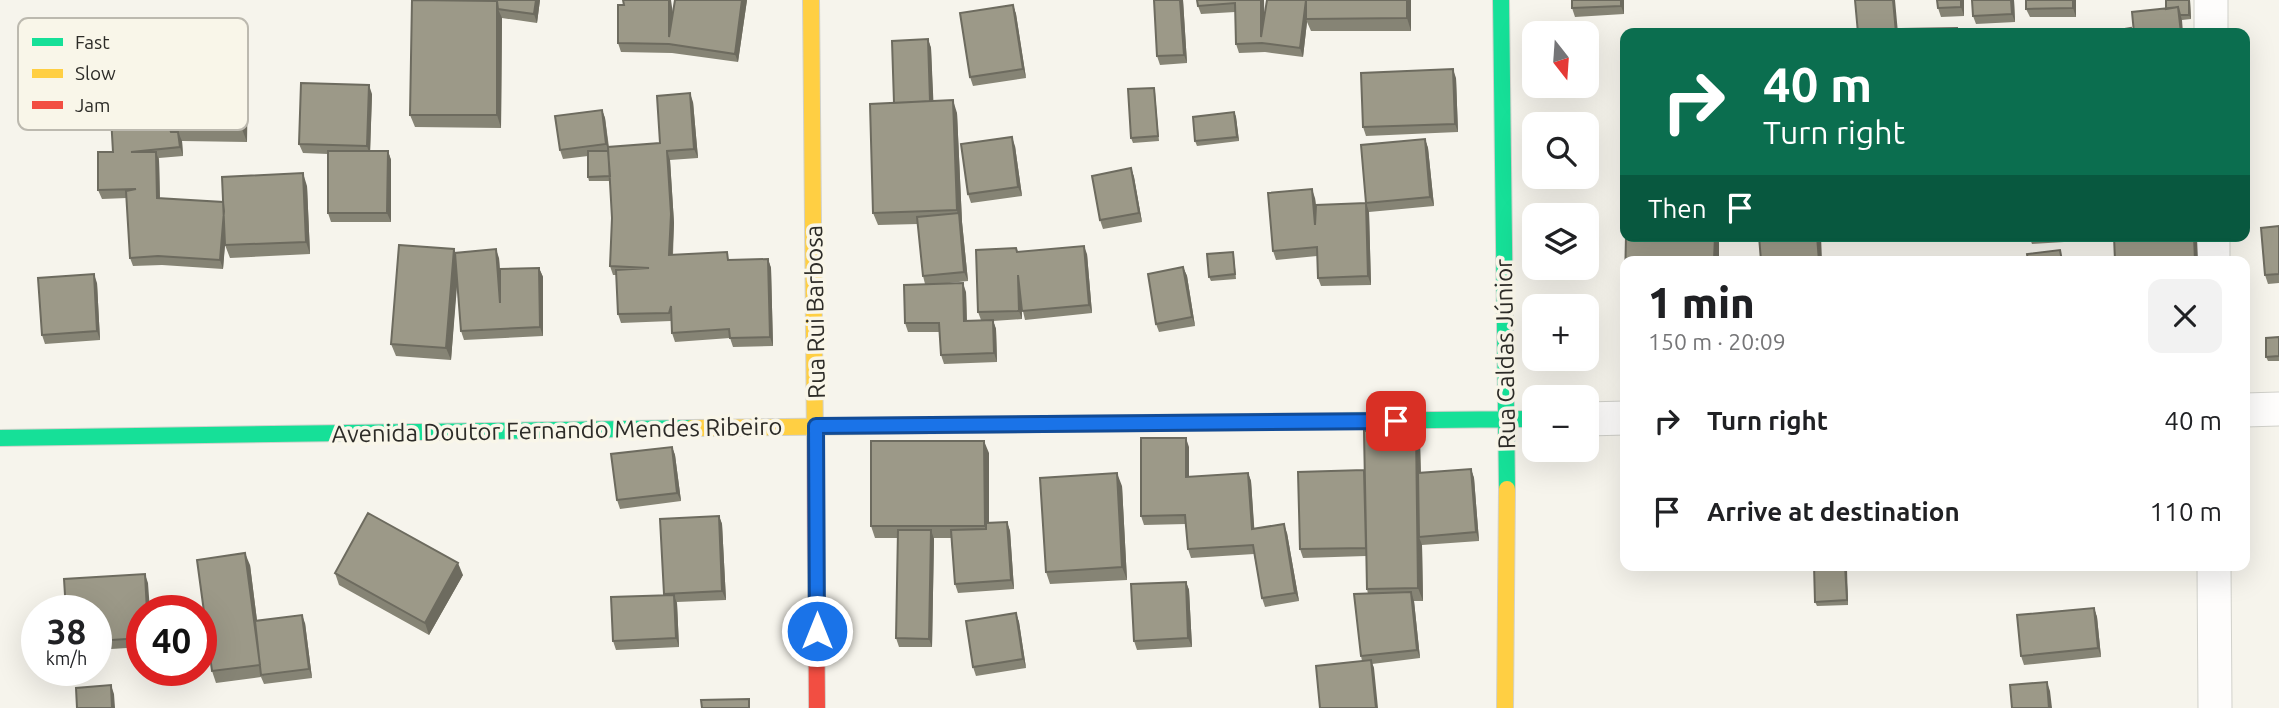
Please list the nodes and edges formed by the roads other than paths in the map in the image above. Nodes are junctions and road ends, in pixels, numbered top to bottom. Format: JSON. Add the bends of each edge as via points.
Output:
{"nodes":[{"id":1,"x":811,"y":0,"type":"edge"},
{"id":2,"x":1501,"y":0,"type":"edge"},
{"id":3,"x":2211,"y":0,"type":"edge"},
{"id":4,"x":2211,"y":28,"type":"edge"},
{"id":5,"x":2279,"y":409,"type":"edge"},
{"id":6,"x":2250,"y":410,"type":"edge"},
{"id":7,"x":1620,"y":418,"type":"edge"},
{"id":8,"x":1522,"y":419,"type":"edge"},
{"id":9,"x":1599,"y":419,"type":"edge"},
{"id":10,"x":1507,"y":420,"type":"junction"},
{"id":11,"x":816,"y":426,"type":"junction"},
{"id":12,"x":0,"y":438,"type":"edge"},
{"id":13,"x":2214,"y":571,"type":"edge"},
{"id":14,"x":817,"y":708,"type":"edge"},
{"id":15,"x":1505,"y":708,"type":"edge"},
{"id":16,"x":2215,"y":708,"type":"edge"}],
"edges":[{"from":1,"to":11,"type":"street","name":"Rua Rui Barbosa"},
{"from":2,"to":10,"type":"street","name":"Rua Caldas Júnior"},
{"from":3,"to":4,"type":"street"},
{"from":5,"to":6,"type":"street"},
{"from":7,"to":9,"type":"street"},
{"from":8,"to":10,"type":"street","name":"Avenida Doutor Fernando Mendes Ribeiro"},
{"from":10,"to":11,"type":"street","name":"Avenida Doutor Fernando Mendes Ribeiro"},
{"from":10,"to":15,"type":"street","name":"Rua Caldas Júnior"},
{"from":11,"to":12,"type":"street","name":"Avenida Doutor Fernando Mendes Ribeiro"},
{"from":11,"to":14,"type":"street","name":"Rua Rui Barbosa"},
{"from":13,"to":16,"type":"street"}]}
